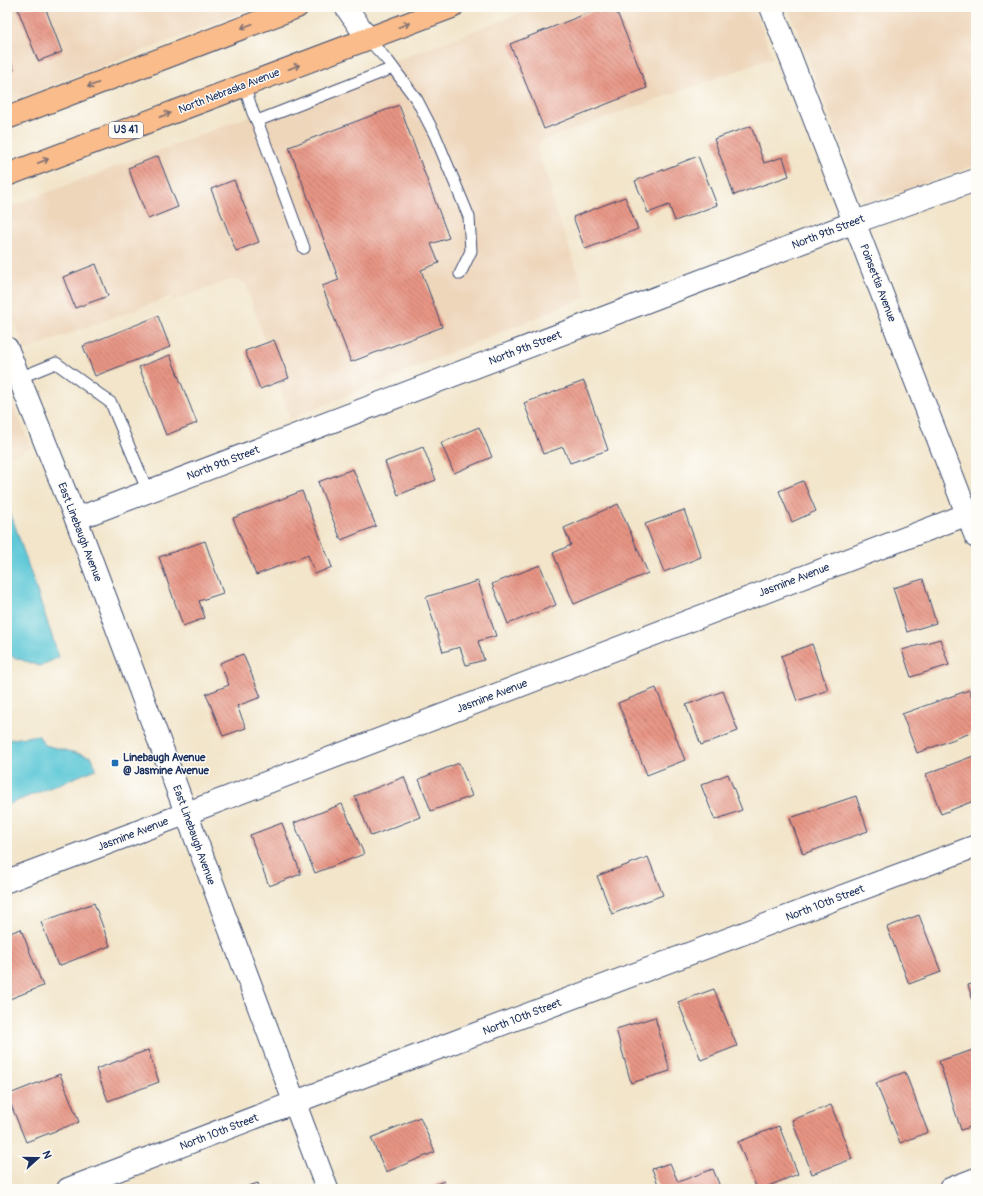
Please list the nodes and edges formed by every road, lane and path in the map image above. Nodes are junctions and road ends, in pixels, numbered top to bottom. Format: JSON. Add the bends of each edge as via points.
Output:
{"nodes":[{"id":1,"x":297,"y":7,"type":"edge"},
{"id":2,"x":346,"y":7,"type":"edge"},
{"id":3,"x":452,"y":7,"type":"edge"},
{"id":4,"x":770,"y":7,"type":"edge"},
{"id":5,"x":368,"y":39,"type":"junction"},
{"id":6,"x":393,"y":68,"type":"junction"},
{"id":7,"x":244,"y":85,"type":"junction"},
{"id":8,"x":7,"y":118,"type":"edge"},
{"id":9,"x":257,"y":121,"type":"junction"},
{"id":10,"x":7,"y":175,"type":"edge"},
{"id":11,"x":976,"y":180,"type":"edge"},
{"id":12,"x":854,"y":222,"type":"junction"},
{"id":13,"x":304,"y":248,"type":"dead end"},
{"id":14,"x":460,"y":274,"type":"dead end"},
{"id":15,"x":8,"y":354,"type":"edge"},
{"id":16,"x":19,"y":378,"type":"junction"},
{"id":17,"x":148,"y":492,"type":"junction"},
{"id":18,"x":972,"y":512,"type":"edge"},
{"id":19,"x":76,"y":519,"type":"junction"},
{"id":20,"x":976,"y":537,"type":"edge"},
{"id":21,"x":186,"y":814,"type":"junction"},
{"id":22,"x":976,"y":846,"type":"edge"},
{"id":23,"x":7,"y":881,"type":"edge"},
{"id":24,"x":294,"y":1103,"type":"junction"},
{"id":25,"x":976,"y":1179,"type":"edge"},
{"id":26,"x":68,"y":1189,"type":"edge"},
{"id":27,"x":327,"y":1189,"type":"edge"},
{"id":28,"x":950,"y":1189,"type":"edge"}],
"edges":[{"from":1,"to":8,"type":"main road","one_way":true},
{"from":2,"to":5,"type":"street"},
{"from":5,"to":3,"type":"main road","name":"North Nebraska Avenue","number":"US 41","one_way":true},
{"from":4,"to":12,"type":"street","name":"Poinsettia Avenue"},
{"from":5,"to":6,"type":"lane"},
{"from":7,"to":5,"type":"main road","name":"North Nebraska Avenue","number":"US 41","one_way":true},
{"from":6,"to":9,"type":"lane"},
{"from":6,"to":14,"type":"lane","via":[[417,100],[435,135],[469,217],[471,251]]},
{"from":7,"to":9,"type":"lane"},
{"from":10,"to":7,"type":"main road","name":"North Nebraska Avenue","number":"US 41","one_way":true},
{"from":9,"to":13,"type":"lane"},
{"from":11,"to":12,"type":"street","name":"North 9th Street"},
{"from":12,"to":17,"type":"street","name":"North 9th Street"},
{"from":12,"to":18,"type":"street","name":"Poinsettia Avenue"},
{"from":15,"to":16,"type":"street","name":"East Linebaugh Avenue"},
{"from":16,"to":17,"type":"lane","via":[[56,363],[111,402]]},
{"from":16,"to":19,"type":"street","name":"East Linebaugh Avenue"},
{"from":17,"to":19,"type":"street","name":"North 9th Street"},
{"from":18,"to":20,"type":"street","name":"Poinsettia Avenue"},
{"from":18,"to":21,"type":"street","name":"Jasmine Avenue"},
{"from":19,"to":21,"type":"street","name":"East Linebaugh Avenue"},
{"from":21,"to":23,"type":"street","name":"Jasmine Avenue"},
{"from":21,"to":24,"type":"street","name":"East Linebaugh Avenue"},
{"from":22,"to":24,"type":"street","name":"North 10th Street"},
{"from":24,"to":26,"type":"street","name":"North 10th Street"},
{"from":24,"to":27,"type":"street","name":"East Linebaugh Avenue"},
{"from":25,"to":28,"type":"street"}]}
